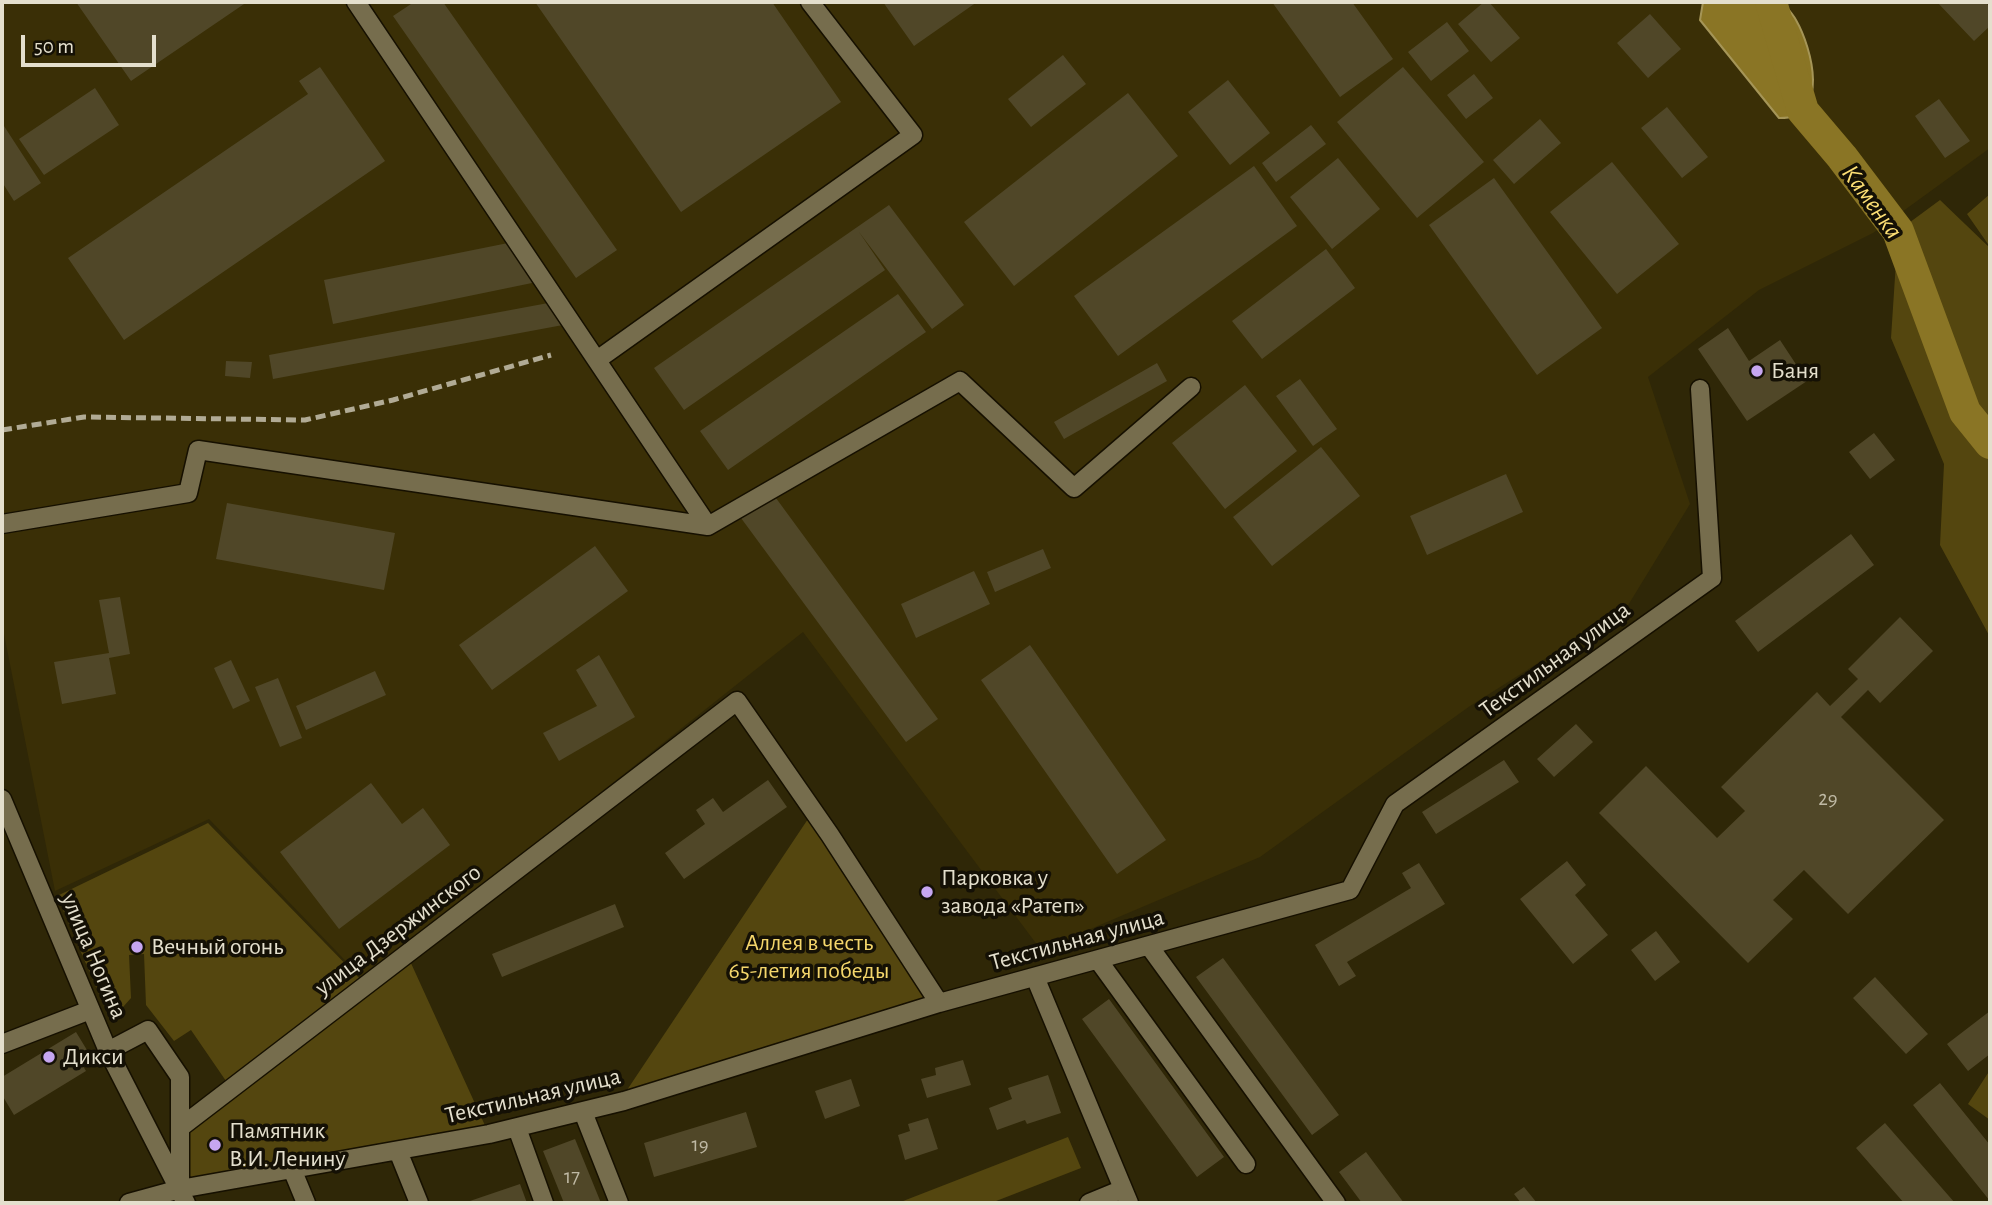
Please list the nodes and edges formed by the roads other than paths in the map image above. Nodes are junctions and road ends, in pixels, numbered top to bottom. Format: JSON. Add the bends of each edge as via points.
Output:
{"nodes":[{"id":1,"x":356,"y":2,"type":"edge"},
{"id":2,"x":810,"y":2,"type":"edge"},
{"id":3,"x":597,"y":360,"type":"junction"},
{"id":4,"x":1191,"y":387,"type":"dead end"},
{"id":5,"x":1700,"y":389,"type":"dead end"},
{"id":6,"x":2,"y":524,"type":"edge"},
{"id":7,"x":708,"y":526,"type":"junction"},
{"id":8,"x":2,"y":799,"type":"edge"},
{"id":9,"x":1149,"y":946,"type":"junction"},
{"id":10,"x":1098,"y":960,"type":"junction"},
{"id":11,"x":1035,"y":977,"type":"junction"},
{"id":12,"x":939,"y":1003,"type":"junction"},
{"id":13,"x":90,"y":1010,"type":"junction"},
{"id":14,"x":2,"y":1044,"type":"edge"},
{"id":15,"x":108,"y":1051,"type":"junction"},
{"id":16,"x":583,"y":1112,"type":"junction"},
{"id":17,"x":181,"y":1127,"type":"junction"},
{"id":18,"x":517,"y":1128,"type":"junction"},
{"id":19,"x":398,"y":1151,"type":"junction"},
{"id":20,"x":1247,"y":1164,"type":"dead end"},
{"id":21,"x":292,"y":1169,"type":"junction"},
{"id":22,"x":183,"y":1196,"type":"edge"},
{"id":23,"x":1126,"y":1196,"type":"edge"},
{"id":24,"x":129,"y":1203,"type":"edge"},
{"id":25,"x":165,"y":1203,"type":"edge"},
{"id":26,"x":306,"y":1203,"type":"edge"},
{"id":27,"x":419,"y":1203,"type":"edge"},
{"id":28,"x":544,"y":1203,"type":"edge"},
{"id":29,"x":619,"y":1203,"type":"edge"},
{"id":30,"x":1089,"y":1203,"type":"edge"},
{"id":31,"x":1336,"y":1203,"type":"edge"}],
"edges":[{"from":1,"to":3,"type":"street"},
{"from":2,"to":3,"type":"street","via":[[913,135]]},
{"from":3,"to":7,"type":"street"},
{"from":4,"to":7,"type":"street","via":[[1074,488],[960,381]]},
{"from":5,"to":9,"type":"street","name":"Текстильная улица","via":[[1712,578],[1395,804],[1350,890]]},
{"from":6,"to":7,"type":"street","via":[[188,493],[198,450]]},
{"from":8,"to":13,"type":"street","name":"улица Ногина"},
{"from":9,"to":10,"type":"street","name":"Текстильная улица"},
{"from":9,"to":31,"type":"street"},
{"from":10,"to":11,"type":"street","name":"Текстильная улица"},
{"from":10,"to":20,"type":"street"},
{"from":11,"to":12,"type":"street","name":"Текстильная улица"},
{"from":11,"to":23,"type":"street"},
{"from":12,"to":16,"type":"street","name":"Текстильная улица"},
{"from":12,"to":17,"type":"street","name":"улица Дзержинского","via":[[737,701]]},
{"from":13,"to":14,"type":"street"},
{"from":13,"to":15,"type":"street","name":"улица Ногина"},
{"from":15,"to":17,"type":"street","via":[[148,1030],[180,1077]]},
{"from":15,"to":22,"type":"street","name":"улица Ногина"},
{"from":16,"to":18,"type":"street","name":"Текстильная улица"},
{"from":16,"to":29,"type":"street"},
{"from":17,"to":22,"type":"street"},
{"from":18,"to":19,"type":"street","name":"Текстильная улица"},
{"from":18,"to":28,"type":"street"},
{"from":19,"to":21,"type":"street","name":"Текстильная улица"},
{"from":19,"to":27,"type":"street"},
{"from":21,"to":22,"type":"street","name":"Текстильная улица"},
{"from":21,"to":26,"type":"street"},
{"from":22,"to":24,"type":"street"},
{"from":22,"to":25,"type":"street"},
{"from":23,"to":30,"type":"street"}]}
